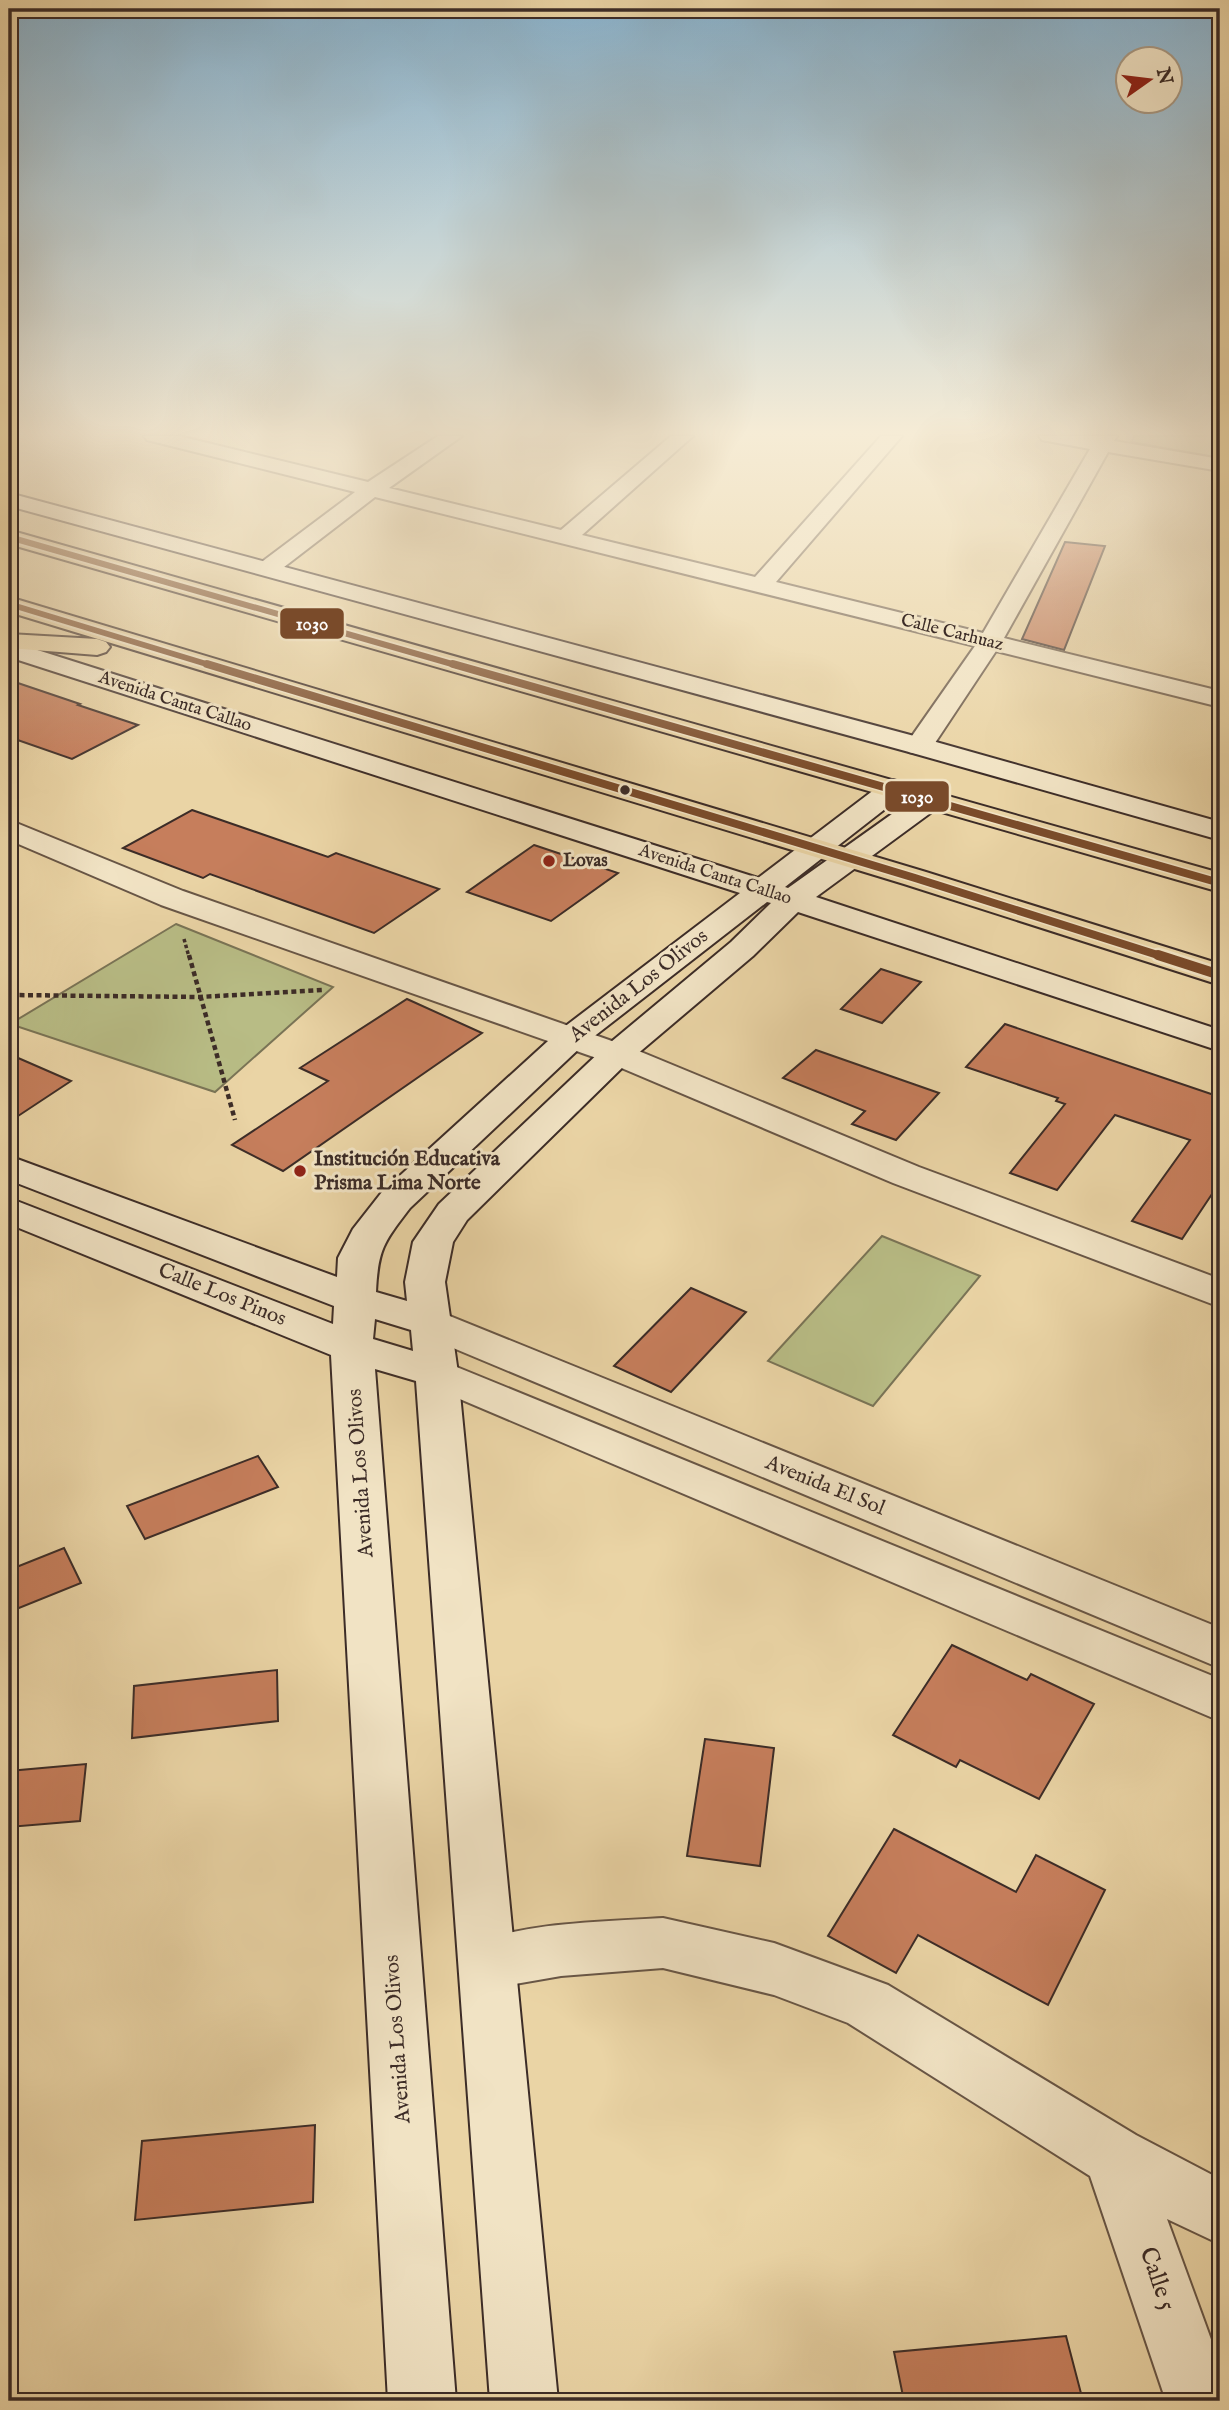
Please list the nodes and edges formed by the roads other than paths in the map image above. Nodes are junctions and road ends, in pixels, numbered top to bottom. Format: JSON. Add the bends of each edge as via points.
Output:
{"nodes":[{"id":1,"x":49,"y":548,"type":"edge"},
{"id":2,"x":191,"y":548,"type":"edge"},
{"id":3,"x":294,"y":548,"type":"edge"},
{"id":4,"x":608,"y":548,"type":"edge"},
{"id":5,"x":793,"y":548,"type":"edge"},
{"id":6,"x":1043,"y":548,"type":"edge"},
{"id":7,"x":267,"y":569,"type":"junction"},
{"id":8,"x":760,"y":586,"type":"junction"},
{"id":9,"x":9,"y":604,"type":"edge"},
{"id":10,"x":9,"y":641,"type":"edge"},
{"id":11,"x":990,"y":642,"type":"junction"},
{"id":12,"x":9,"y":649,"type":"edge"},
{"id":13,"x":161,"y":652,"type":"junction"},
{"id":14,"x":1220,"y":699,"type":"edge"},
{"id":15,"x":919,"y":746,"type":"junction"},
{"id":16,"x":911,"y":794,"type":"junction"},
{"id":17,"x":9,"y":829,"type":"edge"},
{"id":18,"x":1220,"y":831,"type":"edge"},
{"id":19,"x":834,"y":854,"type":"junction"},
{"id":20,"x":1220,"y":883,"type":"edge"},
{"id":21,"x":777,"y":895,"type":"junction"},
{"id":22,"x":1220,"y":975,"type":"edge"},
{"id":23,"x":570,"y":1038,"type":"junction"},
{"id":24,"x":1220,"y":1041,"type":"edge"},
{"id":25,"x":617,"y":1054,"type":"junction"},
{"id":26,"x":9,"y":1167,"type":"edge"},
{"id":27,"x":9,"y":1210,"type":"edge"},
{"id":28,"x":1220,"y":1294,"type":"edge"},
{"id":29,"x":355,"y":1299,"type":"junction"},
{"id":30,"x":430,"y":1322,"type":"junction"},
{"id":31,"x":352,"y":1347,"type":"junction"},
{"id":32,"x":437,"y":1373,"type":"junction"},
{"id":33,"x":1220,"y":1649,"type":"edge"},
{"id":34,"x":1220,"y":1701,"type":"edge"},
{"id":35,"x":487,"y":1963,"type":"junction"},
{"id":36,"x":1114,"y":2156,"type":"junction"},
{"id":37,"x":1220,"y":2213,"type":"edge"},
{"id":38,"x":422,"y":2401,"type":"edge"},
{"id":39,"x":524,"y":2401,"type":"edge"},
{"id":40,"x":1200,"y":2401,"type":"edge"}],
"edges":[{"from":1,"to":16,"type":"highway"},
{"from":2,"to":7,"type":"street"},
{"from":3,"to":7,"type":"street"},
{"from":4,"to":8,"type":"street","name":"Calle Carhuaz"},
{"from":5,"to":8,"type":"street"},
{"from":6,"to":11,"type":"street"},
{"from":7,"to":15,"type":"street"},
{"from":8,"to":11,"type":"street","name":"Calle Carhuaz"},
{"from":9,"to":13,"type":"highway"},
{"from":10,"to":13,"type":"highway"},
{"from":11,"to":14,"type":"street","name":"Calle Carhuaz"},
{"from":11,"to":15,"type":"street"},
{"from":12,"to":21,"type":"street","name":"Avenida Canta Callao"},
{"from":13,"to":19,"type":"highway"},
{"from":15,"to":18,"type":"street"},
{"from":16,"to":19,"type":"street","name":"Avenida Los Olivos"},
{"from":16,"to":20,"type":"highway"},
{"from":17,"to":23,"type":"street","via":[[172,898]]},
{"from":19,"to":21,"type":"street","name":"Avenida Los Olivos"},
{"from":19,"to":22,"type":"highway"},
{"from":21,"to":23,"type":"street","name":"Avenida Los Olivos"},
{"from":21,"to":24,"type":"street","name":"Avenida Canta Callao"},
{"from":21,"to":25,"type":"street","name":"Avenida Los Olivos","via":[[742,949]]},
{"from":23,"to":25,"type":"street"},
{"from":23,"to":29,"type":"street","name":"Avenida Los Olivos","via":[[396,1200],[358,1258]]},
{"from":25,"to":28,"type":"street","via":[[906,1175]]},
{"from":25,"to":30,"type":"street","name":"Avenida Los Olivos","via":[[453,1212],[433,1242],[425,1282]]},
{"from":26,"to":29,"type":"street","name":"Calle Los Pinos"},
{"from":27,"to":31,"type":"street","name":"Calle Los Pinos"},
{"from":29,"to":30,"type":"street","name":"Calle Los Pinos"},
{"from":29,"to":31,"type":"street","name":"Avenida Los Olivos"},
{"from":30,"to":32,"type":"street","name":"Avenida Los Olivos"},
{"from":30,"to":33,"type":"street","name":"Avenida El Sol"},
{"from":31,"to":32,"type":"street","name":"Calle Los Pinos"},
{"from":31,"to":38,"type":"street","name":"Avenida Los Olivos"},
{"from":32,"to":34,"type":"street"},
{"from":32,"to":35,"type":"street","name":"Avenida Los Olivos"},
{"from":35,"to":36,"type":"street","via":[[561,1950],[663,1943],[774,1969],[868,2004]]},
{"from":35,"to":39,"type":"street","name":"Avenida Los Olivos"},
{"from":36,"to":37,"type":"street"},
{"from":36,"to":40,"type":"street","name":"Calle 5"}]}
